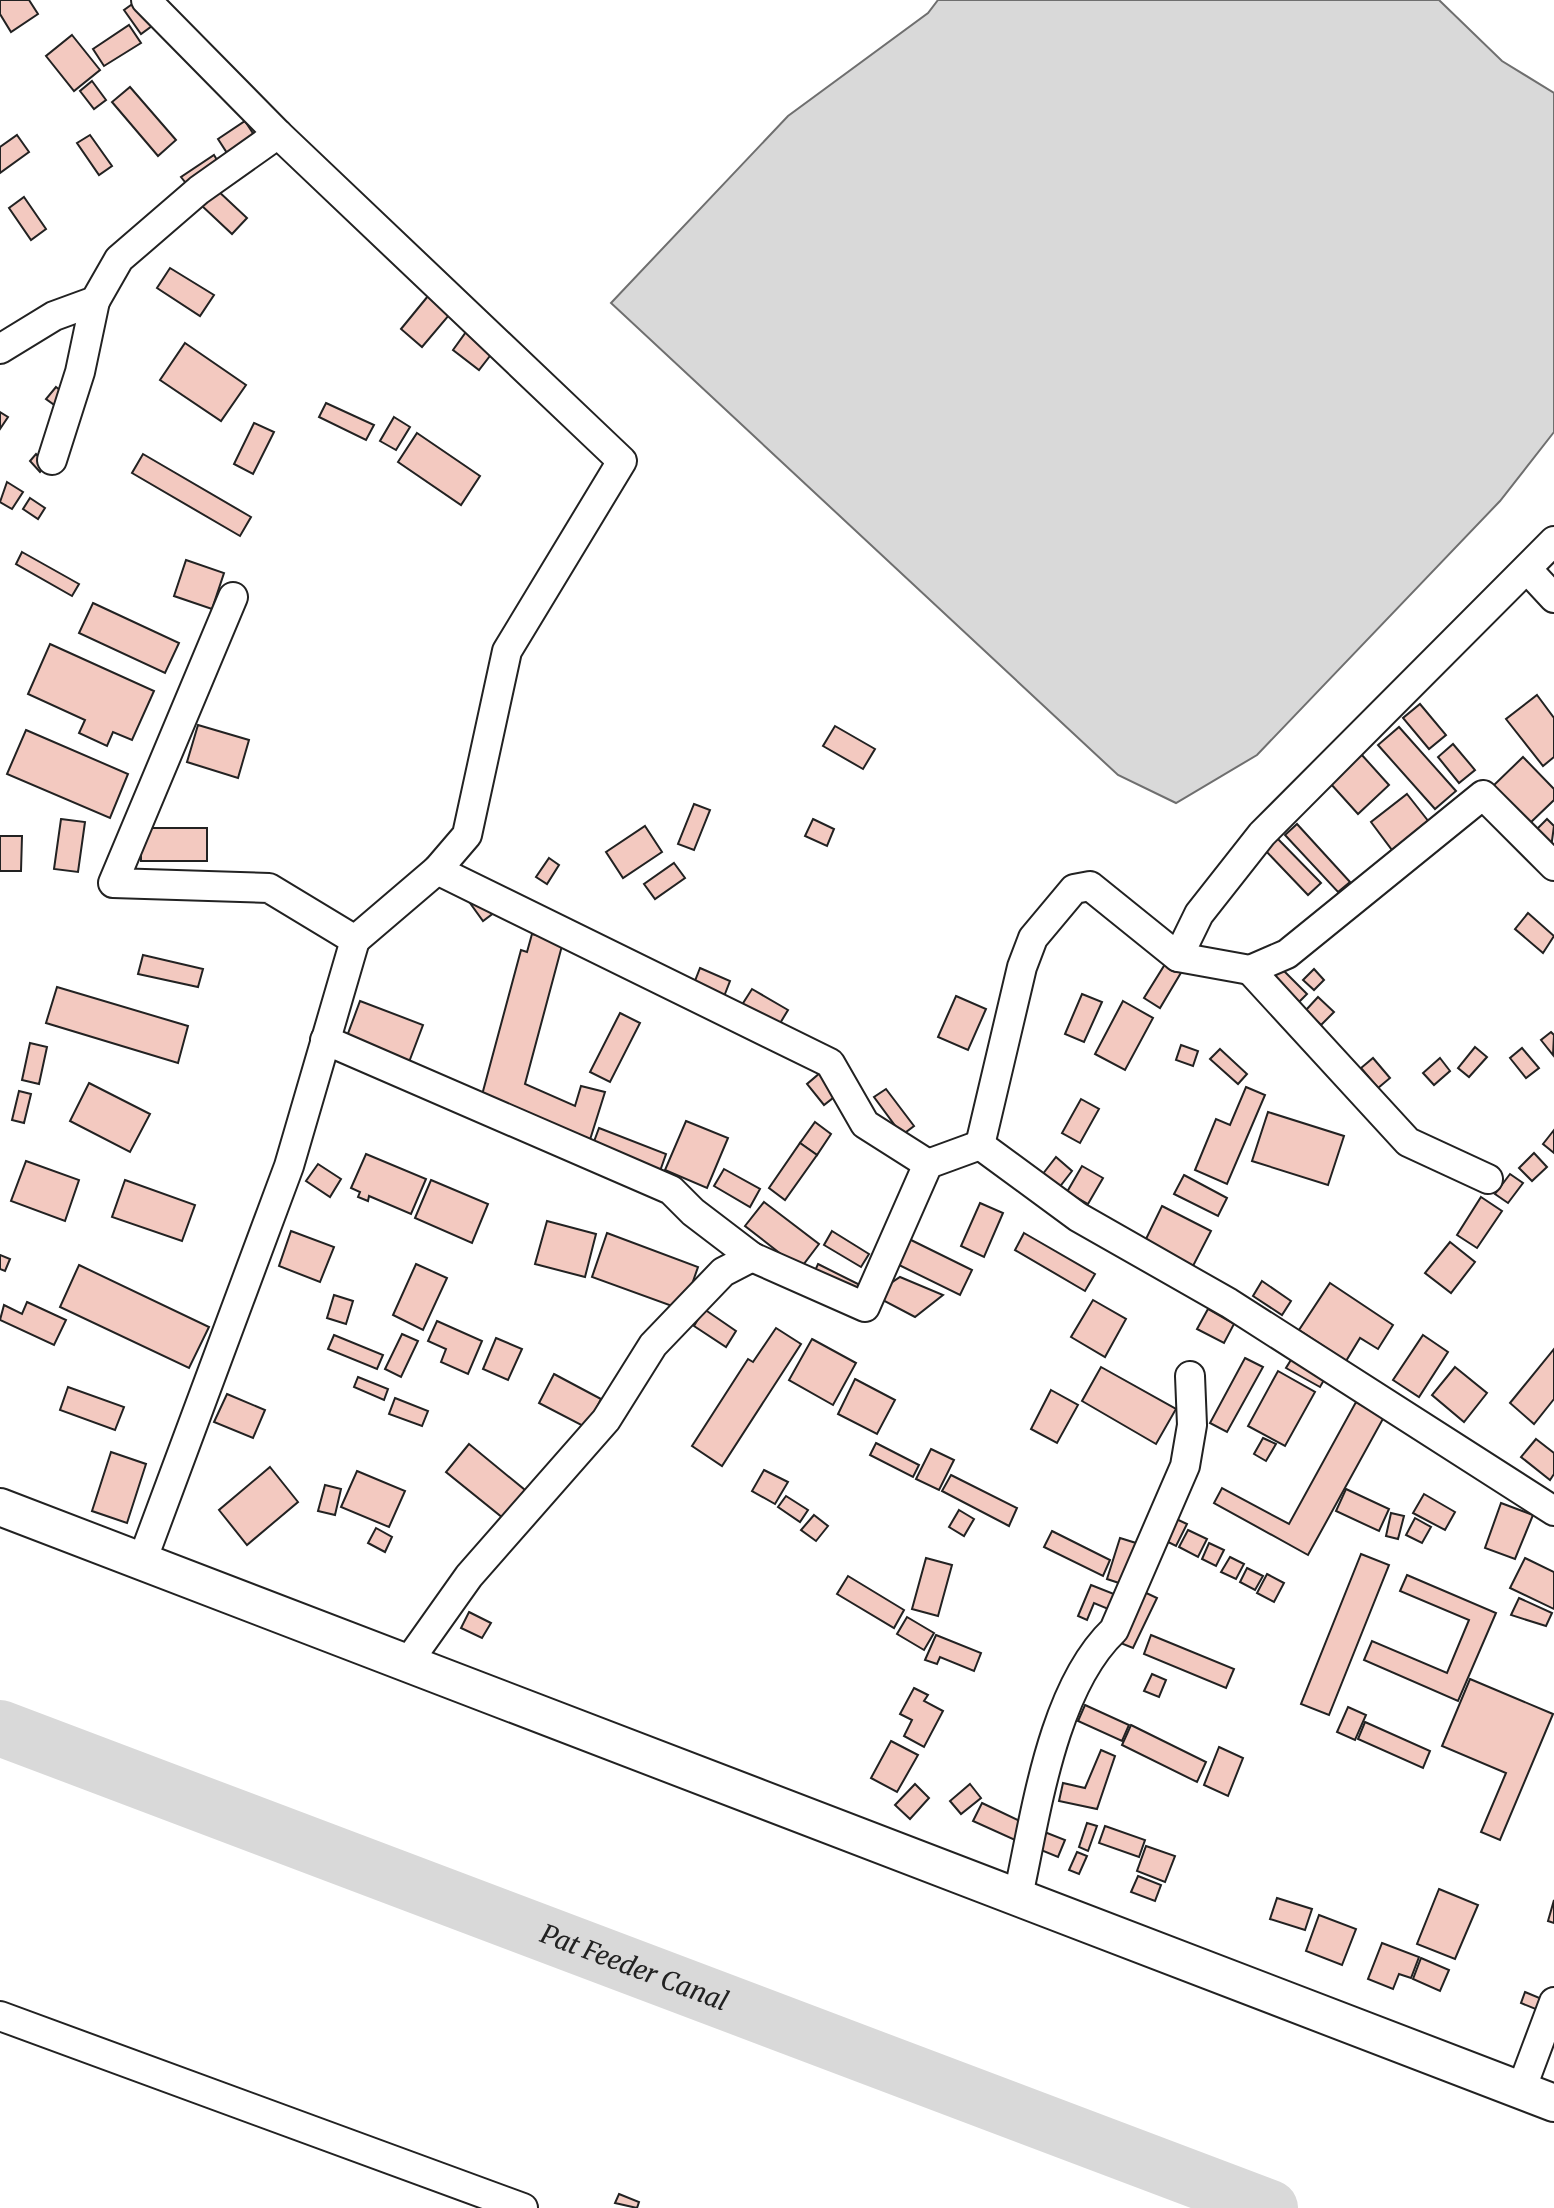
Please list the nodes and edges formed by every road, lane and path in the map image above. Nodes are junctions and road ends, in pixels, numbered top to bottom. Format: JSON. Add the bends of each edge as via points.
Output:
{"nodes":[{"id":1,"x":146,"y":0,"type":"edge"},
{"id":2,"x":278,"y":134,"type":"junction"},
{"id":3,"x":95,"y":301,"type":"junction"},
{"id":4,"x":0,"y":349,"type":"edge"},
{"id":5,"x":52,"y":460,"type":"dead end"},
{"id":6,"x":1554,"y":541,"type":"edge"},
{"id":7,"x":1527,"y":569,"type":"junction"},
{"id":8,"x":233,"y":597,"type":"dead end"},
{"id":9,"x":1554,"y":598,"type":"edge"},
{"id":10,"x":1554,"y":866,"type":"edge"},
{"id":11,"x":437,"y":870,"type":"junction"},
{"id":12,"x":355,"y":940,"type":"junction"},
{"id":13,"x":1178,"y":957,"type":"junction"},
{"id":14,"x":1250,"y":970,"type":"junction"},
{"id":15,"x":325,"y":1040,"type":"junction"},
{"id":16,"x":980,"y":1145,"type":"junction"},
{"id":17,"x":928,"y":1164,"type":"junction"},
{"id":18,"x":1488,"y":1179,"type":"dead end"},
{"id":19,"x":752,"y":1257,"type":"junction"},
{"id":20,"x":1190,"y":1376,"type":"dead end"},
{"id":21,"x":0,"y":1507,"type":"edge"},
{"id":22,"x":1554,"y":1511,"type":"edge"},
{"id":23,"x":142,"y":1561,"type":"junction"},
{"id":24,"x":408,"y":1662,"type":"junction"},
{"id":25,"x":1018,"y":1896,"type":"junction"},
{"id":26,"x":1554,"y":2002,"type":"edge"},
{"id":27,"x":0,"y":2016,"type":"edge"},
{"id":28,"x":1521,"y":2090,"type":"junction"},
{"id":29,"x":1554,"y":2103,"type":"edge"},
{"id":30,"x":523,"y":2208,"type":"edge"}],
"edges":[{"from":1,"to":2,"type":"street"},
{"from":2,"to":3,"type":"street","via":[[199,190],[119,259]]},
{"from":2,"to":11,"type":"street","via":[[622,461],[507,651],[467,835]]},
{"from":3,"to":4,"type":"street","via":[[54,316]]},
{"from":3,"to":5,"type":"street","via":[[80,372]]},
{"from":6,"to":7,"type":"street"},
{"from":7,"to":9,"type":"street"},
{"from":7,"to":13,"type":"street","via":[[1262,834],[1199,914]]},
{"from":8,"to":12,"type":"street","via":[[113,883],[269,888]]},
{"from":10,"to":14,"type":"street","via":[[1483,795],[1287,954]]},
{"from":11,"to":12,"type":"street"},
{"from":11,"to":17,"type":"street","via":[[830,1063],[865,1124]]},
{"from":12,"to":15,"type":"street"},
{"from":13,"to":14,"type":"street"},
{"from":13,"to":16,"type":"street","via":[[1090,886],[1074,889],[1033,938],[1022,967]]},
{"from":14,"to":18,"type":"street","via":[[1408,1142]]},
{"from":15,"to":19,"type":"street","via":[[671,1190]]},
{"from":15,"to":23,"type":"street","via":[[289,1166]]},
{"from":16,"to":17,"type":"street"},
{"from":16,"to":22,"type":"street","via":[[1078,1217],[1229,1303]]},
{"from":17,"to":19,"type":"street","via":[[865,1307]]},
{"from":19,"to":24,"type":"street","via":[[723,1272],[653,1345],[606,1420],[469,1576]]},
{"from":20,"to":25,"type":"street","via":[[1192,1425],[1185,1466],[1114,1630],[1097,1647],[1054,1737]]},
{"from":21,"to":23,"type":"street"},
{"from":23,"to":24,"type":"street"},
{"from":24,"to":25,"type":"street"},
{"from":25,"to":28,"type":"street"},
{"from":26,"to":28,"type":"street"},
{"from":27,"to":30,"type":"street"},
{"from":28,"to":29,"type":"street"}]}
